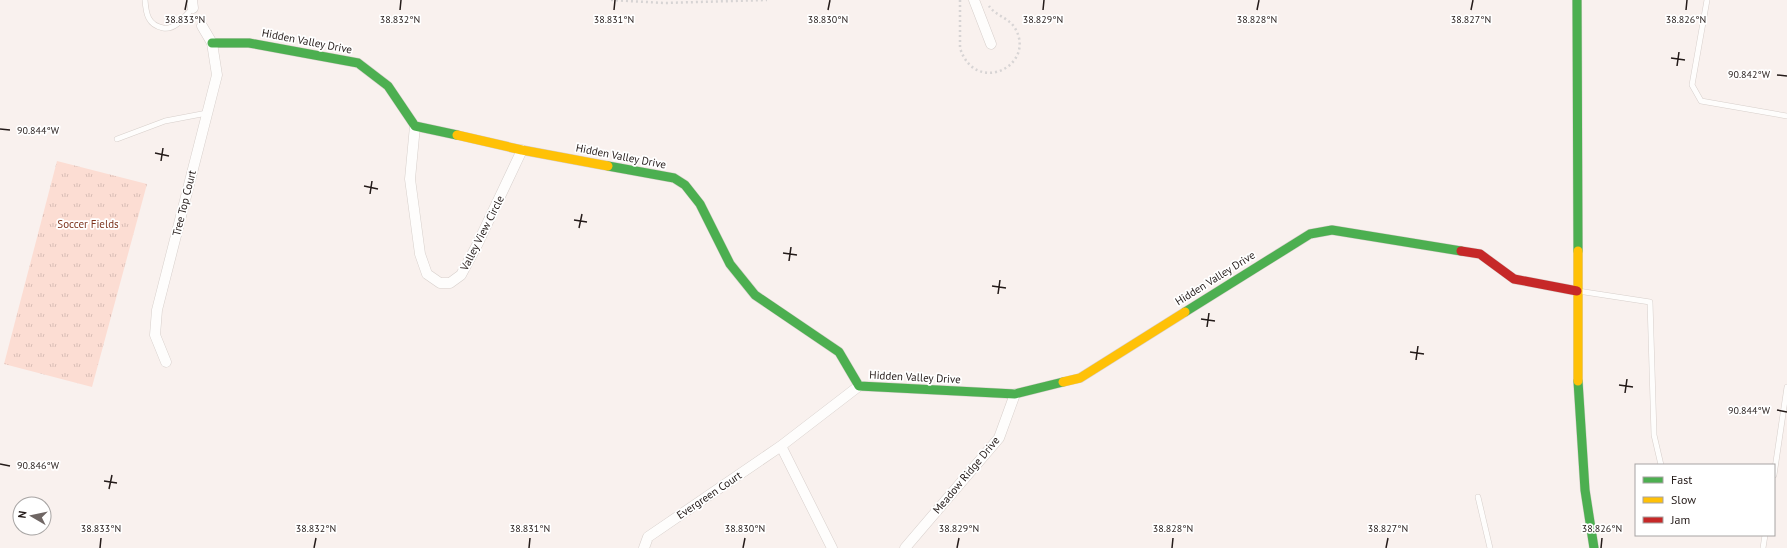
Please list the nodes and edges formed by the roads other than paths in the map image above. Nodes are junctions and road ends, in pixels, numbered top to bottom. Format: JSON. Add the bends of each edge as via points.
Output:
{"nodes":[{"id":1,"x":145,"y":0,"type":"edge"},
{"id":2,"x":974,"y":0,"type":"edge"},
{"id":3,"x":1577,"y":0,"type":"edge"},
{"id":4,"x":1707,"y":0,"type":"edge"},
{"id":5,"x":193,"y":4,"type":"edge"},
{"id":6,"x":202,"y":26,"type":"dead end"},
{"id":7,"x":212,"y":43,"type":"junction"},
{"id":8,"x":991,"y":44,"type":"dead end"},
{"id":9,"x":207,"y":113,"type":"junction"},
{"id":10,"x":1787,"y":116,"type":"edge"},
{"id":11,"x":415,"y":126,"type":"junction"},
{"id":12,"x":117,"y":139,"type":"dead end"},
{"id":13,"x":522,"y":150,"type":"junction"},
{"id":14,"x":1577,"y":291,"type":"junction"},
{"id":15,"x":166,"y":362,"type":"dead end"},
{"id":16,"x":859,"y":386,"type":"junction"},
{"id":17,"x":1787,"y":387,"type":"edge"},
{"id":18,"x":1015,"y":394,"type":"junction"},
{"id":19,"x":781,"y":446,"type":"junction"},
{"id":20,"x":1661,"y":464,"type":"edge"},
{"id":21,"x":1775,"y":468,"type":"edge"},
{"id":22,"x":1478,"y":497,"type":"dead end"},
{"id":23,"x":1765,"y":536,"type":"edge"},
{"id":24,"x":644,"y":548,"type":"edge"},
{"id":25,"x":832,"y":548,"type":"edge"},
{"id":26,"x":905,"y":548,"type":"edge"},
{"id":27,"x":1490,"y":548,"type":"edge"},
{"id":28,"x":1594,"y":548,"type":"edge"},
{"id":29,"x":1763,"y":548,"type":"edge"}],
"edges":[{"from":1,"to":5,"type":"lane","via":[[150,23],[168,29],[177,24]]},
{"from":2,"to":8,"type":"street"},
{"from":3,"to":14,"type":"street"},
{"from":4,"to":10,"type":"lane","via":[[1692,85],[1701,101]]},
{"from":6,"to":7,"type":"street"},
{"from":7,"to":9,"type":"street","name":"Tree Top Court","via":[[217,75]]},
{"from":7,"to":11,"type":"street","name":"Hidden Valley Drive","via":[[249,43],[358,64],[388,86]]},
{"from":9,"to":12,"type":"lane","via":[[165,121]]},
{"from":9,"to":15,"type":"street","name":"Tree Top Court","via":[[157,310],[155,335]]},
{"from":11,"to":13,"type":"street","name":"Hidden Valley Drive"},
{"from":11,"to":13,"type":"street","name":"Valley View Circle","via":[[410,180],[420,254],[427,274],[440,283],[450,283],[461,275]]},
{"from":13,"to":16,"type":"street","name":"Hidden Valley Drive","via":[[674,178],[685,185],[700,204],[730,264],[755,295],[839,352]]},
{"from":14,"to":18,"type":"street","name":"Hidden Valley Drive","via":[[1514,278],[1480,254],[1332,230],[1310,234],[1080,378]]},
{"from":14,"to":20,"type":"lane","via":[[1650,302],[1654,435]]},
{"from":14,"to":28,"type":"street","via":[[1580,442]]},
{"from":16,"to":18,"type":"street","name":"Hidden Valley Drive"},
{"from":16,"to":19,"type":"street"},
{"from":17,"to":21,"type":"lane"},
{"from":18,"to":26,"type":"street","name":"Meadow Ridge Drive","via":[[999,438]]},
{"from":19,"to":24,"type":"street","name":"Evergreen Court","via":[[648,537]]},
{"from":19,"to":25,"type":"street"},
{"from":22,"to":27,"type":"lane"},
{"from":23,"to":29,"type":"lane"}]}
